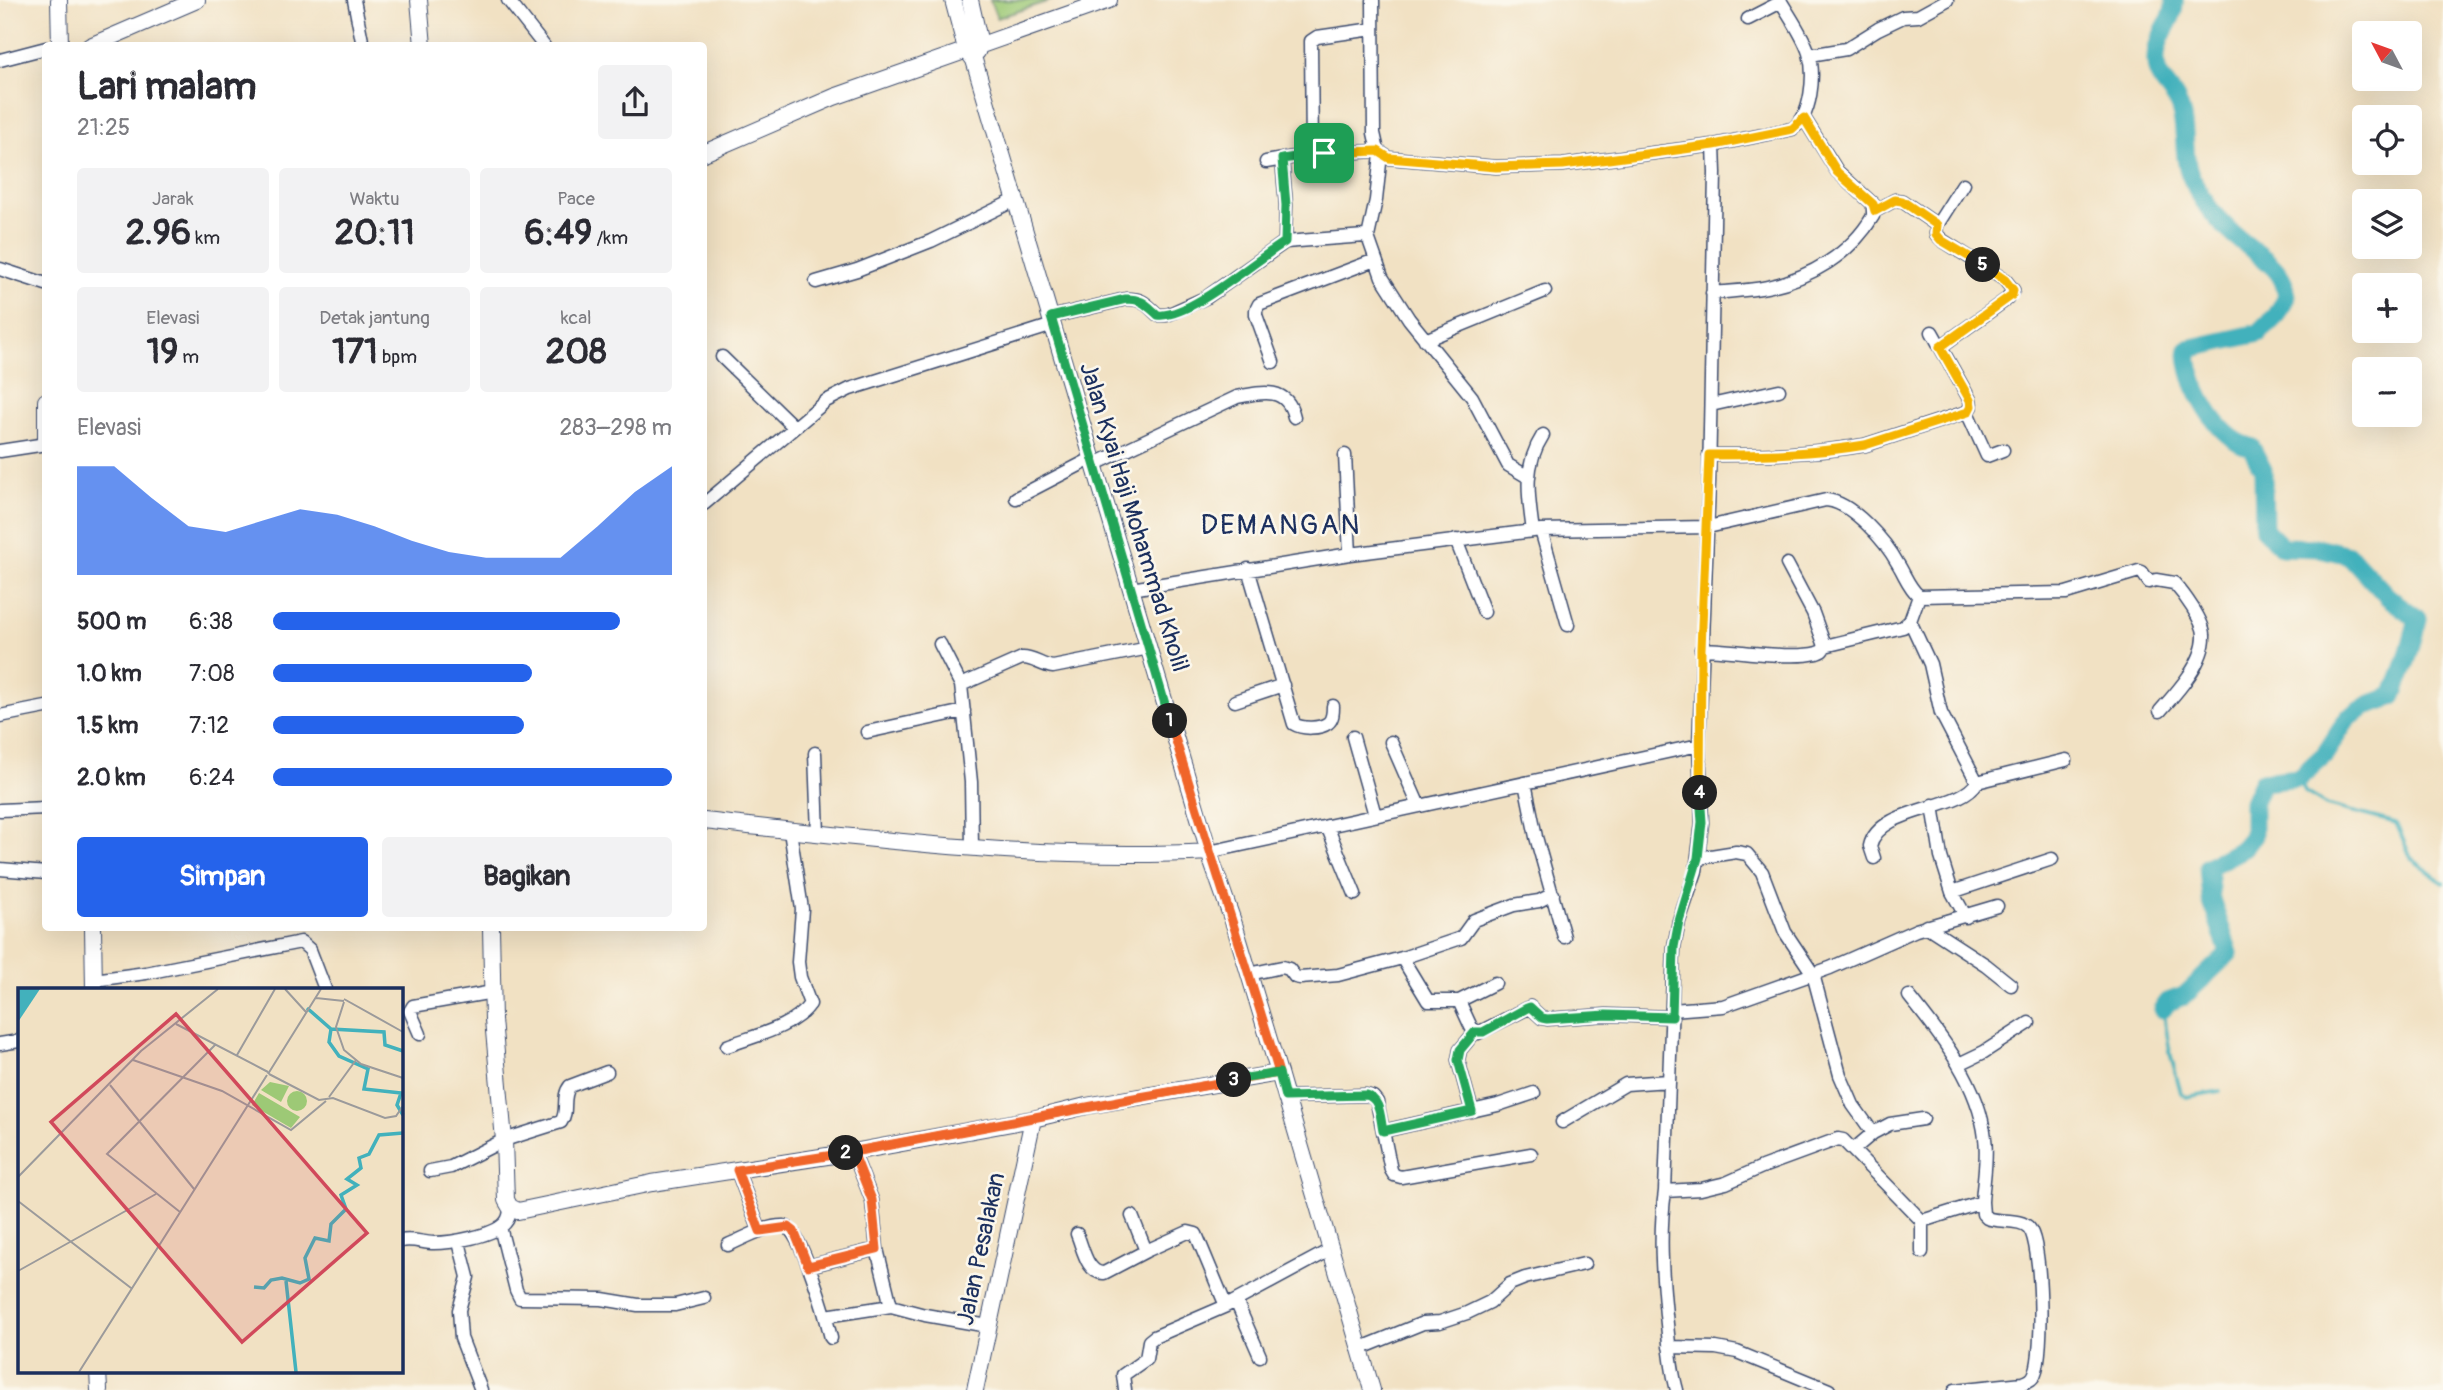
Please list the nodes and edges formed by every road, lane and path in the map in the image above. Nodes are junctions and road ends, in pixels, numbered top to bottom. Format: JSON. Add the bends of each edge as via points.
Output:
{"nodes":[{"id":1,"x":59,"y":0,"type":"edge"},
{"id":2,"x":197,"y":0,"type":"edge"},
{"id":3,"x":354,"y":0,"type":"edge"},
{"id":4,"x":419,"y":0,"type":"edge"},
{"id":5,"x":509,"y":0,"type":"edge"},
{"id":6,"x":953,"y":0,"type":"edge"},
{"id":7,"x":970,"y":0,"type":"edge"},
{"id":8,"x":1110,"y":0,"type":"edge"},
{"id":9,"x":1373,"y":0,"type":"edge"},
{"id":10,"x":1947,"y":0,"type":"edge"},
{"id":11,"x":1781,"y":1,"type":"edge"},
{"id":12,"x":1748,"y":19,"type":"dead end"},
{"id":13,"x":1373,"y":29,"type":"junction"},
{"id":14,"x":55,"y":42,"type":"edge"},
{"id":15,"x":99,"y":42,"type":"edge"},
{"id":16,"x":362,"y":42,"type":"edge"},
{"id":17,"x":423,"y":42,"type":"edge"},
{"id":18,"x":541,"y":42,"type":"edge"},
{"id":19,"x":42,"y":49,"type":"edge"},
{"id":20,"x":973,"y":51,"type":"junction"},
{"id":21,"x":1810,"y":55,"type":"junction"},
{"id":22,"x":0,"y":60,"type":"edge"},
{"id":23,"x":1804,"y":118,"type":"junction"},
{"id":24,"x":1714,"y":145,"type":"junction"},
{"id":25,"x":707,"y":152,"type":"edge"},
{"id":26,"x":1379,"y":152,"type":"junction"},
{"id":27,"x":1312,"y":154,"type":"junction"},
{"id":28,"x":1282,"y":159,"type":"junction"},
{"id":29,"x":1266,"y":162,"type":"dead end"},
{"id":30,"x":1962,"y":184,"type":"dead end"},
{"id":31,"x":1015,"y":200,"type":"junction"},
{"id":32,"x":1875,"y":211,"type":"junction"},
{"id":33,"x":1937,"y":225,"type":"junction"},
{"id":34,"x":1368,"y":237,"type":"junction"},
{"id":35,"x":1285,"y":242,"type":"junction"},
{"id":36,"x":1374,"y":260,"type":"junction"},
{"id":37,"x":0,"y":269,"type":"edge"},
{"id":38,"x":816,"y":282,"type":"dead end"},
{"id":39,"x":42,"y":283,"type":"edge"},
{"id":40,"x":1545,"y":291,"type":"dead end"},
{"id":41,"x":1712,"y":293,"type":"junction"},
{"id":42,"x":1052,"y":321,"type":"junction"},
{"id":43,"x":1932,"y":332,"type":"dead end"},
{"id":44,"x":1426,"y":340,"type":"junction"},
{"id":45,"x":1940,"y":347,"type":"junction"},
{"id":46,"x":722,"y":357,"type":"dead end"},
{"id":47,"x":1273,"y":362,"type":"dead end"},
{"id":48,"x":1779,"y":390,"type":"dead end"},
{"id":49,"x":1711,"y":405,"type":"junction"},
{"id":50,"x":1968,"y":412,"type":"junction"},
{"id":51,"x":1294,"y":418,"type":"dead end"},
{"id":52,"x":794,"y":427,"type":"junction"},
{"id":53,"x":1543,"y":435,"type":"dead end"},
{"id":54,"x":42,"y":445,"type":"edge"},
{"id":55,"x":2003,"y":450,"type":"dead end"},
{"id":56,"x":0,"y":451,"type":"edge"},
{"id":57,"x":1345,"y":455,"type":"dead end"},
{"id":58,"x":1709,"y":455,"type":"junction"},
{"id":59,"x":1092,"y":462,"type":"junction"},
{"id":60,"x":1528,"y":477,"type":"junction"},
{"id":61,"x":1016,"y":498,"type":"dead end"},
{"id":62,"x":707,"y":501,"type":"edge"},
{"id":63,"x":1708,"y":527,"type":"junction"},
{"id":64,"x":1537,"y":531,"type":"junction"},
{"id":65,"x":1455,"y":540,"type":"junction"},
{"id":66,"x":1350,"y":554,"type":"junction"},
{"id":67,"x":1787,"y":564,"type":"dead end"},
{"id":68,"x":1248,"y":569,"type":"junction"},
{"id":69,"x":1131,"y":589,"type":"junction"},
{"id":70,"x":1919,"y":596,"type":"junction"},
{"id":71,"x":1484,"y":612,"type":"dead end"},
{"id":72,"x":1910,"y":621,"type":"junction"},
{"id":73,"x":1568,"y":625,"type":"dead end"},
{"id":74,"x":940,"y":644,"type":"dead end"},
{"id":75,"x":1825,"y":646,"type":"junction"},
{"id":76,"x":1149,"y":648,"type":"junction"},
{"id":77,"x":1701,"y":649,"type":"junction"},
{"id":78,"x":961,"y":685,"type":"junction"},
{"id":79,"x":1283,"y":685,"type":"junction"},
{"id":80,"x":1235,"y":701,"type":"dead end"},
{"id":81,"x":1334,"y":706,"type":"dead end"},
{"id":82,"x":42,"y":708,"type":"edge"},
{"id":83,"x":964,"y":711,"type":"junction"},
{"id":84,"x":2160,"y":711,"type":"dead end"},
{"id":85,"x":0,"y":716,"type":"edge"},
{"id":86,"x":867,"y":732,"type":"dead end"},
{"id":87,"x":1353,"y":737,"type":"dead end"},
{"id":88,"x":1391,"y":742,"type":"dead end"},
{"id":89,"x":1699,"y":745,"type":"junction"},
{"id":90,"x":814,"y":753,"type":"dead end"},
{"id":91,"x":2066,"y":760,"type":"dead end"},
{"id":92,"x":1977,"y":782,"type":"junction"},
{"id":93,"x":1525,"y":783,"type":"junction"},
{"id":94,"x":1933,"y":805,"type":"junction"},
{"id":95,"x":1419,"y":806,"type":"junction"},
{"id":96,"x":42,"y":808,"type":"edge"},
{"id":97,"x":0,"y":810,"type":"edge"},
{"id":98,"x":1375,"y":815,"type":"junction"},
{"id":99,"x":707,"y":821,"type":"edge"},
{"id":100,"x":1326,"y":826,"type":"junction"},
{"id":101,"x":790,"y":831,"type":"junction"},
{"id":102,"x":818,"y":834,"type":"junction"},
{"id":103,"x":972,"y":848,"type":"junction"},
{"id":104,"x":1209,"y":852,"type":"junction"},
{"id":105,"x":1698,"y":858,"type":"junction"},
{"id":106,"x":1874,"y":858,"type":"dead end"},
{"id":107,"x":2052,"y":859,"type":"dead end"},
{"id":108,"x":0,"y":869,"type":"edge"},
{"id":109,"x":42,"y":873,"type":"edge"},
{"id":110,"x":1952,"y":892,"type":"junction"},
{"id":111,"x":1355,"y":894,"type":"dead end"},
{"id":112,"x":1553,"y":894,"type":"junction"},
{"id":113,"x":1997,"y":906,"type":"dead end"},
{"id":114,"x":1966,"y":917,"type":"junction"},
{"id":115,"x":1926,"y":926,"type":"junction"},
{"id":116,"x":93,"y":931,"type":"edge"},
{"id":117,"x":491,"y":931,"type":"edge"},
{"id":118,"x":1564,"y":937,"type":"dead end"},
{"id":119,"x":1402,"y":958,"type":"junction"},
{"id":120,"x":1813,"y":974,"type":"junction"},
{"id":121,"x":1250,"y":975,"type":"junction"},
{"id":122,"x":1495,"y":983,"type":"dead end"},
{"id":123,"x":94,"y":985,"type":"edge"},
{"id":124,"x":2011,"y":985,"type":"dead end"},
{"id":125,"x":325,"y":988,"type":"edge"},
{"id":126,"x":493,"y":992,"type":"junction"},
{"id":127,"x":1909,"y":996,"type":"dead end"},
{"id":128,"x":1459,"y":1001,"type":"junction"},
{"id":129,"x":1672,"y":1014,"type":"junction"},
{"id":130,"x":2029,"y":1023,"type":"dead end"},
{"id":131,"x":1475,"y":1032,"type":"junction"},
{"id":132,"x":420,"y":1034,"type":"dead end"},
{"id":133,"x":18,"y":1041,"type":"edge"},
{"id":134,"x":0,"y":1044,"type":"edge"},
{"id":135,"x":727,"y":1046,"type":"dead end"},
{"id":136,"x":1959,"y":1064,"type":"junction"},
{"id":137,"x":607,"y":1072,"type":"dead end"},
{"id":138,"x":1279,"y":1073,"type":"junction"},
{"id":139,"x":1668,"y":1081,"type":"junction"},
{"id":140,"x":1534,"y":1093,"type":"dead end"},
{"id":141,"x":1285,"y":1097,"type":"junction"},
{"id":142,"x":1472,"y":1111,"type":"junction"},
{"id":143,"x":1033,"y":1119,"type":"junction"},
{"id":144,"x":1923,"y":1119,"type":"dead end"},
{"id":145,"x":1562,"y":1122,"type":"dead end"},
{"id":146,"x":1383,"y":1131,"type":"junction"},
{"id":147,"x":1873,"y":1133,"type":"junction"},
{"id":148,"x":504,"y":1140,"type":"junction"},
{"id":149,"x":1853,"y":1150,"type":"junction"},
{"id":150,"x":853,"y":1152,"type":"junction"},
{"id":151,"x":1531,"y":1154,"type":"dead end"},
{"id":152,"x":737,"y":1170,"type":"junction"},
{"id":153,"x":430,"y":1171,"type":"dead end"},
{"id":154,"x":1665,"y":1191,"type":"junction"},
{"id":155,"x":1982,"y":1202,"type":"junction"},
{"id":156,"x":510,"y":1208,"type":"junction"},
{"id":157,"x":1132,"y":1216,"type":"dead end"},
{"id":158,"x":1922,"y":1221,"type":"junction"},
{"id":159,"x":500,"y":1227,"type":"junction"},
{"id":160,"x":760,"y":1231,"type":"junction"},
{"id":161,"x":1077,"y":1234,"type":"dead end"},
{"id":162,"x":402,"y":1241,"type":"edge"},
{"id":163,"x":459,"y":1242,"type":"junction"},
{"id":164,"x":728,"y":1245,"type":"dead end"},
{"id":165,"x":877,"y":1249,"type":"junction"},
{"id":166,"x":1330,"y":1250,"type":"junction"},
{"id":167,"x":1146,"y":1251,"type":"junction"},
{"id":168,"x":1922,"y":1252,"type":"dead end"},
{"id":169,"x":1584,"y":1264,"type":"dead end"},
{"id":170,"x":808,"y":1266,"type":"junction"},
{"id":171,"x":704,"y":1298,"type":"dead end"},
{"id":172,"x":1231,"y":1303,"type":"junction"},
{"id":173,"x":891,"y":1306,"type":"junction"},
{"id":174,"x":826,"y":1316,"type":"junction"},
{"id":175,"x":988,"y":1326,"type":"junction"},
{"id":176,"x":831,"y":1338,"type":"dead end"},
{"id":177,"x":1669,"y":1347,"type":"junction"},
{"id":178,"x":1359,"y":1349,"type":"junction"},
{"id":179,"x":1260,"y":1356,"type":"dead end"},
{"id":180,"x":99,"y":1372,"type":"edge"},
{"id":181,"x":1821,"y":1389,"type":"edge"},
{"id":182,"x":99,"y":1390,"type":"edge"},
{"id":183,"x":481,"y":1390,"type":"edge"},
{"id":184,"x":975,"y":1390,"type":"edge"},
{"id":185,"x":1125,"y":1390,"type":"edge"},
{"id":186,"x":1372,"y":1390,"type":"edge"},
{"id":187,"x":1677,"y":1390,"type":"edge"},
{"id":188,"x":1955,"y":1390,"type":"edge"}],
"edges":[{"from":1,"to":14,"type":"street"},
{"from":2,"to":15,"type":"street"},
{"from":3,"to":16,"type":"street"},
{"from":4,"to":17,"type":"street"},
{"from":5,"to":18,"type":"street"},
{"from":6,"to":20,"type":"street"},
{"from":7,"to":20,"type":"street"},
{"from":8,"to":20,"type":"street"},
{"from":9,"to":13,"type":"street"},
{"from":10,"to":21,"type":"street","via":[[1918,16],[1903,17],[1878,29],[1846,49]]},
{"from":11,"to":12,"type":"street"},
{"from":11,"to":21,"type":"street"},
{"from":13,"to":26,"type":"street","via":[[1374,133]]},
{"from":13,"to":27,"type":"street","via":[[1311,41]]},
{"from":19,"to":22,"type":"street"},
{"from":20,"to":25,"type":"street","via":[[834,97]]},
{"from":20,"to":31,"type":"street","name":"Jalan Kyai Haji Mohammad Kholil"},
{"from":21,"to":23,"type":"street"},
{"from":23,"to":24,"type":"street","via":[[1792,129]]},
{"from":23,"to":32,"type":"street","via":[[1837,172]]},
{"from":24,"to":26,"type":"street","via":[[1520,167],[1389,158]]},
{"from":24,"to":41,"type":"street"},
{"from":26,"to":27,"type":"street"},
{"from":26,"to":34,"type":"street"},
{"from":27,"to":28,"type":"street"},
{"from":28,"to":29,"type":"street"},
{"from":28,"to":35,"type":"street"},
{"from":30,"to":33,"type":"street"},
{"from":31,"to":38,"type":"street","via":[[931,241]]},
{"from":31,"to":42,"type":"street","name":"Jalan Kyai Haji Mohammad Kholil"},
{"from":32,"to":33,"type":"street","via":[[1902,201]]},
{"from":32,"to":41,"type":"street","via":[[1845,252],[1814,270],[1767,287]]},
{"from":33,"to":45,"type":"street","via":[[1941,240],[2005,280],[2013,290]]},
{"from":34,"to":35,"type":"street"},
{"from":34,"to":36,"type":"street"},
{"from":35,"to":42,"type":"street","via":[[1207,297],[1167,315],[1158,315],[1144,301],[1126,299]]},
{"from":36,"to":44,"type":"street"},
{"from":36,"to":47,"type":"street","via":[[1259,304],[1256,315]]},
{"from":37,"to":39,"type":"street"},
{"from":40,"to":44,"type":"street"},
{"from":41,"to":49,"type":"street"},
{"from":42,"to":52,"type":"street","via":[[850,388]]},
{"from":42,"to":59,"type":"street","name":"Jalan Kyai Haji Mohammad Kholil"},
{"from":43,"to":45,"type":"street"},
{"from":44,"to":60,"type":"street","via":[[1472,397],[1508,465]]},
{"from":45,"to":50,"type":"street","via":[[1970,400]]},
{"from":46,"to":52,"type":"street"},
{"from":48,"to":49,"type":"street"},
{"from":49,"to":58,"type":"street"},
{"from":50,"to":55,"type":"street","via":[[1987,456]]},
{"from":50,"to":58,"type":"street","via":[[1856,447]]},
{"from":51,"to":59,"type":"street","via":[[1292,407],[1277,394],[1237,397]]},
{"from":52,"to":62,"type":"street"},
{"from":53,"to":60,"type":"street"},
{"from":54,"to":56,"type":"street"},
{"from":57,"to":66,"type":"street"},
{"from":58,"to":63,"type":"street"},
{"from":59,"to":61,"type":"street"},
{"from":59,"to":69,"type":"street","name":"Jalan Kyai Haji Mohammad Kholil"},
{"from":60,"to":64,"type":"street"},
{"from":63,"to":64,"type":"street"},
{"from":63,"to":70,"type":"street","via":[[1832,501],[1842,504],[1883,543]]},
{"from":63,"to":77,"type":"street"},
{"from":64,"to":65,"type":"street"},
{"from":64,"to":73,"type":"street"},
{"from":65,"to":66,"type":"street"},
{"from":65,"to":71,"type":"street"},
{"from":66,"to":68,"type":"street"},
{"from":67,"to":75,"type":"street"},
{"from":68,"to":69,"type":"street"},
{"from":68,"to":79,"type":"street"},
{"from":69,"to":76,"type":"street","name":"Jalan Kyai Haji Mohammad Kholil"},
{"from":70,"to":72,"type":"street"},
{"from":70,"to":84,"type":"street","via":[[2066,593],[2139,571],[2149,582],[2174,583],[2204,635],[2194,668]]},
{"from":72,"to":75,"type":"street","via":[[1903,627]]},
{"from":72,"to":92,"type":"street","via":[[1930,664],[1941,713]]},
{"from":74,"to":78,"type":"street"},
{"from":75,"to":77,"type":"street","via":[[1819,653],[1795,655]]},
{"from":76,"to":78,"type":"street","via":[[1053,667],[1022,658]]},
{"from":76,"to":104,"type":"street","name":"Jalan Kyai Haji Mohammad Kholil"},
{"from":77,"to":89,"type":"street"},
{"from":78,"to":83,"type":"street"},
{"from":79,"to":80,"type":"street"},
{"from":79,"to":81,"type":"street","via":[[1297,727],[1330,722]]},
{"from":82,"to":85,"type":"street"},
{"from":83,"to":86,"type":"street"},
{"from":83,"to":103,"type":"street"},
{"from":87,"to":98,"type":"street"},
{"from":88,"to":95,"type":"street"},
{"from":89,"to":93,"type":"street"},
{"from":89,"to":105,"type":"street","via":[[1702,822]]},
{"from":90,"to":102,"type":"street"},
{"from":91,"to":92,"type":"street"},
{"from":92,"to":94,"type":"street","via":[[1960,796]]},
{"from":93,"to":95,"type":"street"},
{"from":93,"to":112,"type":"street"},
{"from":94,"to":106,"type":"street","via":[[1880,829],[1870,846]]},
{"from":94,"to":110,"type":"street"},
{"from":95,"to":98,"type":"street"},
{"from":96,"to":97,"type":"street"},
{"from":98,"to":100,"type":"street"},
{"from":99,"to":101,"type":"street"},
{"from":100,"to":104,"type":"street"},
{"from":100,"to":111,"type":"street"},
{"from":101,"to":102,"type":"street"},
{"from":101,"to":135,"type":"street","via":[[802,909],[798,962],[810,1004],[790,1022]]},
{"from":102,"to":103,"type":"street"},
{"from":103,"to":104,"type":"street","via":[[1156,855]]},
{"from":104,"to":121,"type":"street","name":"Jalan Kyai Haji Mohammad Kholil"},
{"from":105,"to":120,"type":"street","via":[[1736,852],[1756,862],[1785,932]]},
{"from":105,"to":129,"type":"street","via":[[1676,933]]},
{"from":107,"to":110,"type":"street"},
{"from":108,"to":109,"type":"street"},
{"from":110,"to":114,"type":"street"},
{"from":112,"to":118,"type":"street"},
{"from":112,"to":119,"type":"street","via":[[1474,920],[1461,938]]},
{"from":113,"to":114,"type":"street"},
{"from":114,"to":115,"type":"street"},
{"from":115,"to":120,"type":"street"},
{"from":115,"to":124,"type":"street"},
{"from":116,"to":123,"type":"street"},
{"from":117,"to":126,"type":"street"},
{"from":119,"to":121,"type":"street","via":[[1338,975],[1295,977],[1282,967]]},
{"from":119,"to":128,"type":"street","via":[[1428,1001]]},
{"from":120,"to":129,"type":"street","via":[[1723,1006]]},
{"from":120,"to":147,"type":"street","via":[[1840,1075],[1853,1105]]},
{"from":121,"to":138,"type":"street","name":"Jalan Kyai Haji Mohammad Kholil"},
{"from":122,"to":128,"type":"street"},
{"from":123,"to":125,"type":"street","via":[[301,942],[310,950]]},
{"from":126,"to":132,"type":"street","via":[[413,1006],[410,1011]]},
{"from":126,"to":148,"type":"street"},
{"from":127,"to":136,"type":"street"},
{"from":128,"to":131,"type":"street"},
{"from":129,"to":131,"type":"street","via":[[1547,1019],[1530,1007]]},
{"from":129,"to":139,"type":"street"},
{"from":130,"to":136,"type":"street"},
{"from":131,"to":142,"type":"street","via":[[1458,1060]]},
{"from":133,"to":134,"type":"street"},
{"from":136,"to":155,"type":"street","via":[[1986,1139]]},
{"from":137,"to":148,"type":"street","via":[[570,1086],[561,1122]]},
{"from":138,"to":141,"type":"street","name":"Jalan Kyai Haji Mohammad Kholil"},
{"from":138,"to":143,"type":"street"},
{"from":139,"to":145,"type":"street","via":[[1626,1084]]},
{"from":139,"to":154,"type":"street"},
{"from":140,"to":142,"type":"street"},
{"from":141,"to":146,"type":"street","via":[[1373,1097]]},
{"from":141,"to":166,"type":"street","name":"Jalan Kyai Haji Mohammad Kholil"},
{"from":142,"to":146,"type":"street"},
{"from":143,"to":150,"type":"street"},
{"from":143,"to":175,"type":"street","name":"Jalan Pesalakan"},
{"from":144,"to":147,"type":"street","via":[[1890,1124]]},
{"from":146,"to":151,"type":"street","via":[[1391,1170],[1401,1177]]},
{"from":147,"to":149,"type":"street"},
{"from":148,"to":153,"type":"street","via":[[451,1167]]},
{"from":148,"to":156,"type":"street"},
{"from":149,"to":154,"type":"street","via":[[1838,1139],[1726,1183]]},
{"from":149,"to":158,"type":"street"},
{"from":150,"to":152,"type":"street"},
{"from":150,"to":165,"type":"street","via":[[872,1200]]},
{"from":152,"to":156,"type":"street"},
{"from":152,"to":160,"type":"street"},
{"from":154,"to":177,"type":"street","via":[[1661,1258]]},
{"from":155,"to":158,"type":"street"},
{"from":155,"to":188,"type":"street","via":[[1987,1218],[2024,1224],[2032,1232],[2042,1341],[2030,1381]]},
{"from":156,"to":159,"type":"street"},
{"from":157,"to":167,"type":"street"},
{"from":158,"to":168,"type":"street"},
{"from":159,"to":163,"type":"street"},
{"from":159,"to":171,"type":"street","via":[[520,1298],[602,1299],[638,1305],[675,1305]]},
{"from":160,"to":164,"type":"street"},
{"from":160,"to":170,"type":"street","via":[[789,1227]]},
{"from":161,"to":167,"type":"street","via":[[1098,1273]]},
{"from":162,"to":163,"type":"street"},
{"from":163,"to":183,"type":"street","via":[[468,1278],[459,1310],[461,1338]]},
{"from":165,"to":170,"type":"street"},
{"from":165,"to":173,"type":"street"},
{"from":166,"to":172,"type":"street"},
{"from":166,"to":178,"type":"street","name":"Jalan Kyai Haji Mohammad Kholil"},
{"from":167,"to":172,"type":"street","via":[[1188,1231],[1196,1234]]},
{"from":169,"to":178,"type":"street","via":[[1525,1278],[1467,1313],[1416,1325]]},
{"from":170,"to":174,"type":"street"},
{"from":172,"to":179,"type":"street"},
{"from":172,"to":185,"type":"street","via":[[1154,1336],[1146,1359],[1123,1375]]},
{"from":173,"to":174,"type":"street"},
{"from":173,"to":175,"type":"street"},
{"from":174,"to":176,"type":"street"},
{"from":175,"to":184,"type":"street","name":"Jalan Pesalakan"},
{"from":177,"to":181,"type":"street","via":[[1737,1352]]},
{"from":177,"to":187,"type":"street"},
{"from":178,"to":186,"type":"street","name":"Jalan Kyai Haji Mohammad Kholil"},
{"from":180,"to":182,"type":"street"}]}
